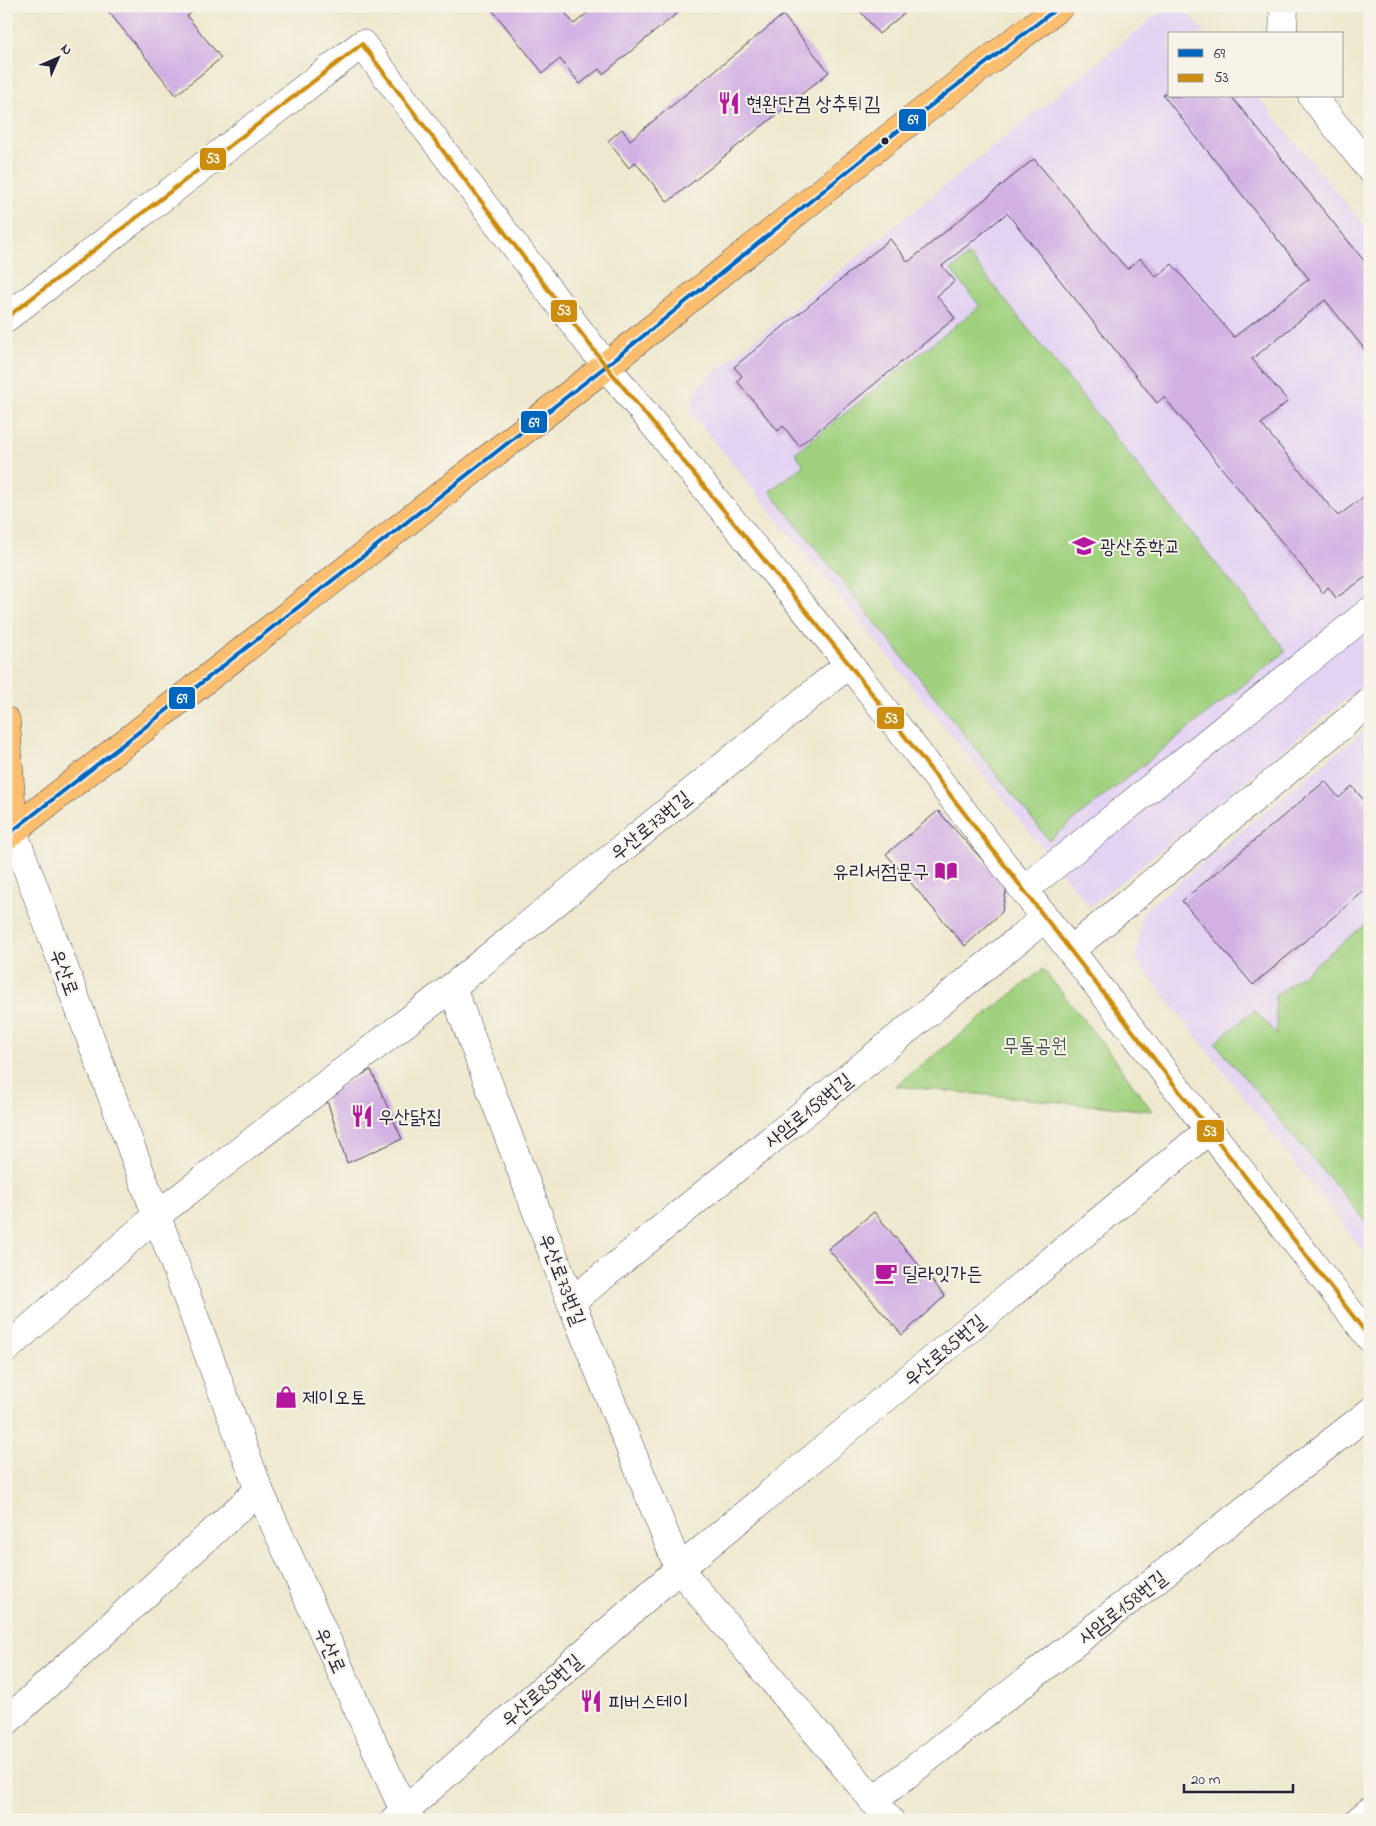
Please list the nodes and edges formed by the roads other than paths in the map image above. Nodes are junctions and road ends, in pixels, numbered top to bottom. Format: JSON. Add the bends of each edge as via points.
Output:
{"nodes":[{"id":1,"x":1060,"y":6,"type":"edge"},
{"id":2,"x":1284,"y":6,"type":"edge"},
{"id":3,"x":1283,"y":32,"type":"edge"},
{"id":4,"x":1314,"y":98,"type":"edge"},
{"id":5,"x":1370,"y":169,"type":"edge"},
{"id":6,"x":6,"y":318,"type":"edge"},
{"id":7,"x":606,"y":366,"type":"junction"},
{"id":8,"x":1370,"y":611,"type":"edge"},
{"id":9,"x":849,"y":664,"type":"junction"},
{"id":10,"x":1370,"y":702,"type":"edge"},
{"id":11,"x":6,"y":721,"type":"edge"},
{"id":12,"x":9,"y":834,"type":"edge"},
{"id":13,"x":1024,"y":890,"type":"junction"},
{"id":14,"x":1045,"y":918,"type":"junction"},
{"id":15,"x":1071,"y":950,"type":"junction"},
{"id":16,"x":452,"y":987,"type":"junction"},
{"id":17,"x":1209,"y":1130,"type":"junction"},
{"id":18,"x":156,"y":1216,"type":"junction"},
{"id":19,"x":571,"y":1302,"type":"junction"},
{"id":20,"x":1370,"y":1338,"type":"edge"},
{"id":21,"x":6,"y":1349,"type":"edge"},
{"id":22,"x":1370,"y":1412,"type":"edge"},
{"id":23,"x":258,"y":1490,"type":"junction"},
{"id":24,"x":679,"y":1569,"type":"junction"},
{"id":25,"x":6,"y":1722,"type":"edge"},
{"id":26,"x":882,"y":1811,"type":"edge"},
{"id":27,"x":1370,"y":1811,"type":"edge"},
{"id":28,"x":403,"y":1817,"type":"edge"},
{"id":29,"x":1359,"y":1820,"type":"edge"}],
"edges":[{"from":1,"to":7,"type":"main road","via":[[890,137]]},
{"from":2,"to":3,"type":"street"},
{"from":4,"to":5,"type":"street"},
{"from":6,"to":7,"type":"street","via":[[362,44]]},
{"from":7,"to":9,"type":"street"},
{"from":7,"to":12,"type":"main road"},
{"from":8,"to":13,"type":"street"},
{"from":9,"to":13,"type":"street"},
{"from":9,"to":16,"type":"street","name":"우산로73번길"},
{"from":10,"to":15,"type":"street"},
{"from":11,"to":12,"type":"main road","name":"우산로"},
{"from":12,"to":18,"type":"street","name":"우산로"},
{"from":13,"to":14,"type":"street"},
{"from":14,"to":15,"type":"street"},
{"from":14,"to":19,"type":"street","name":"사암로158번길"},
{"from":15,"to":17,"type":"street"},
{"from":16,"to":18,"type":"street","name":"우산로73번길"},
{"from":16,"to":19,"type":"street","name":"우산로73번길"},
{"from":17,"to":20,"type":"street"},
{"from":17,"to":24,"type":"street","name":"우산로85번길"},
{"from":18,"to":21,"type":"street"},
{"from":18,"to":23,"type":"street","name":"우산로"},
{"from":19,"to":24,"type":"street","name":"우산로73번길"},
{"from":22,"to":26,"type":"street","name":"사암로158번길"},
{"from":23,"to":25,"type":"street"},
{"from":23,"to":28,"type":"street","name":"우산로"},
{"from":24,"to":26,"type":"street"},
{"from":24,"to":28,"type":"street","name":"우산로85번길"},
{"from":27,"to":29,"type":"street"}]}
